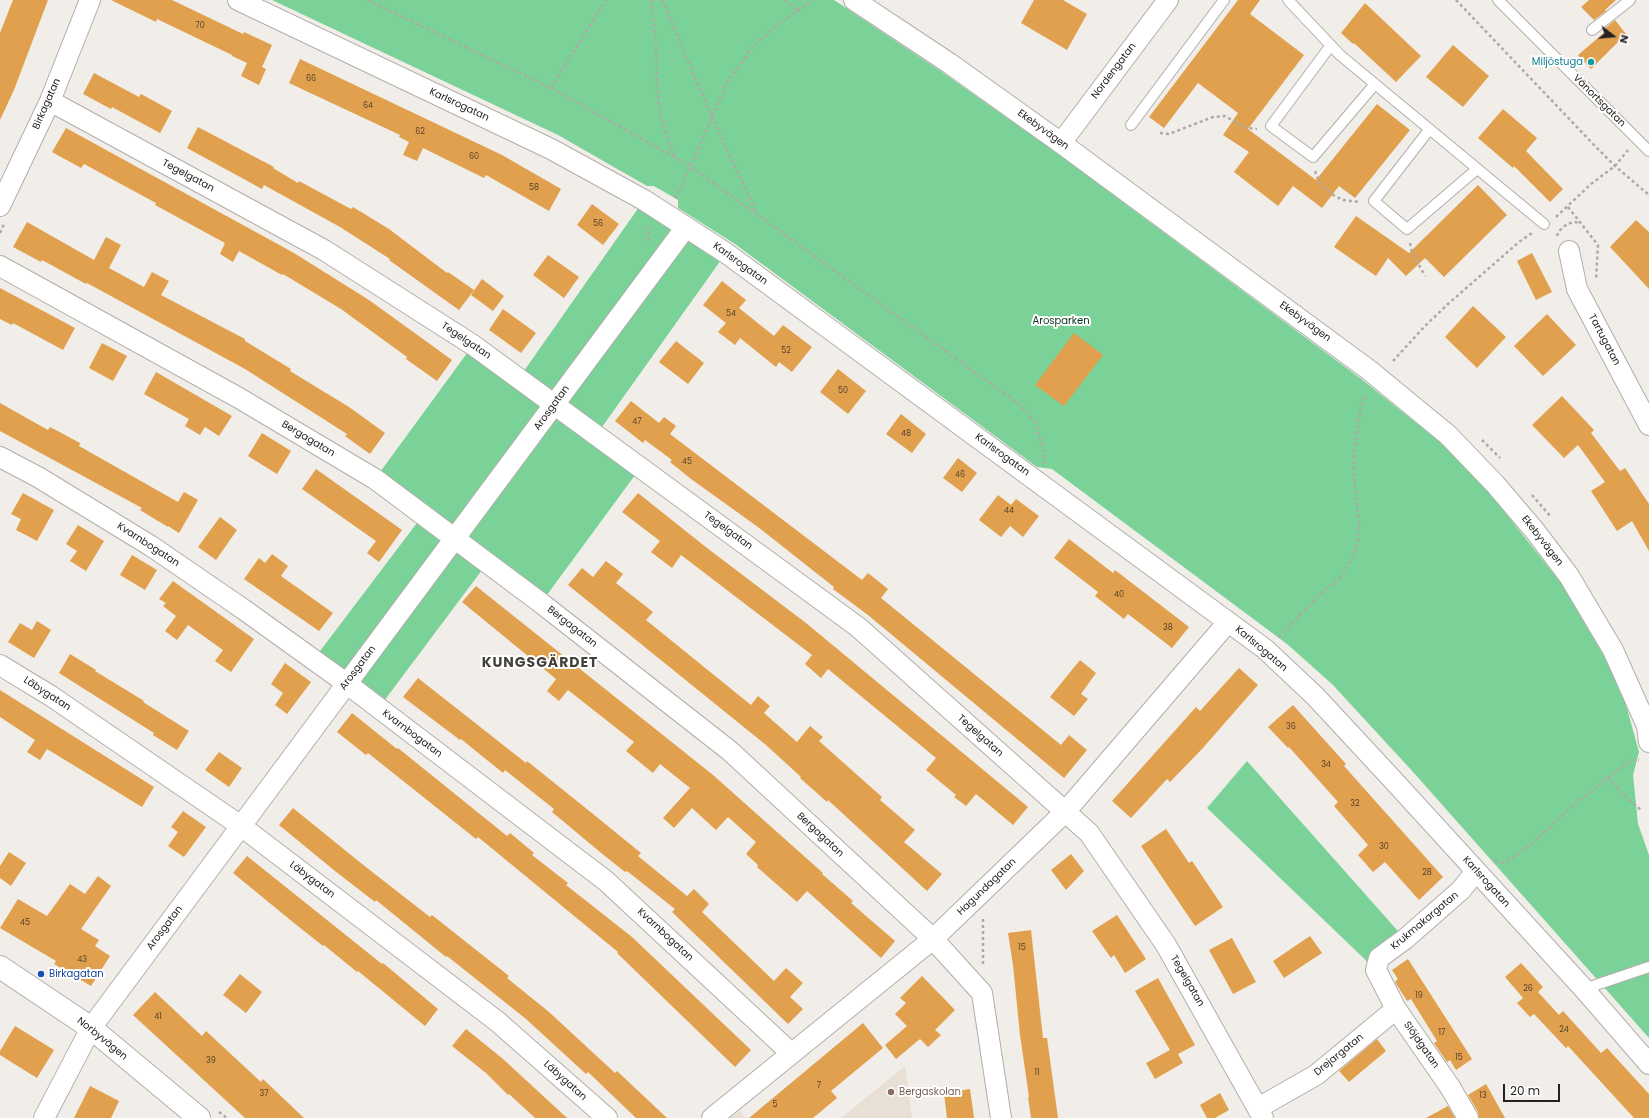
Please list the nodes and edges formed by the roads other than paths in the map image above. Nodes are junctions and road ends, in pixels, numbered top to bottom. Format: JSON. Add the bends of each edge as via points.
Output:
{"nodes":[{"id":1,"x":90,"y":0,"type":"edge"},
{"id":2,"x":238,"y":0,"type":"edge"},
{"id":3,"x":854,"y":0,"type":"edge"},
{"id":4,"x":1168,"y":0,"type":"edge"},
{"id":5,"x":1224,"y":0,"type":"edge"},
{"id":6,"x":1288,"y":0,"type":"edge"},
{"id":7,"x":1498,"y":0,"type":"edge"},
{"id":8,"x":1630,"y":0,"type":"edge"},
{"id":9,"x":1592,"y":30,"type":"dead end"},
{"id":10,"x":1331,"y":45,"type":"junction"},
{"id":11,"x":1375,"y":84,"type":"junction"},
{"id":12,"x":50,"y":101,"type":"junction"},
{"id":13,"x":1131,"y":125,"type":"dead end"},
{"id":14,"x":1429,"y":130,"type":"junction"},
{"id":15,"x":1061,"y":143,"type":"junction"},
{"id":16,"x":1649,"y":152,"type":"edge"},
{"id":17,"x":1477,"y":169,"type":"junction"},
{"id":18,"x":0,"y":206,"type":"edge"},
{"id":19,"x":1544,"y":224,"type":"road end"},
{"id":20,"x":686,"y":227,"type":"junction"},
{"id":21,"x":1569,"y":251,"type":"dead end"},
{"id":22,"x":0,"y":266,"type":"edge"},
{"id":23,"x":555,"y":404,"type":"junction"},
{"id":24,"x":1649,"y":425,"type":"edge"},
{"id":25,"x":0,"y":457,"type":"edge"},
{"id":26,"x":455,"y":538,"type":"junction"},
{"id":27,"x":1228,"y":622,"type":"junction"},
{"id":28,"x":0,"y":664,"type":"edge"},
{"id":29,"x":346,"y":683,"type":"junction"},
{"id":30,"x":1647,"y":738,"type":"edge"},
{"id":31,"x":1065,"y":812,"type":"junction"},
{"id":32,"x":241,"y":826,"type":"junction"},
{"id":33,"x":1476,"y":871,"type":"junction"},
{"id":34,"x":933,"y":939,"type":"junction"},
{"id":35,"x":0,"y":967,"type":"edge"},
{"id":36,"x":1649,"y":967,"type":"edge"},
{"id":37,"x":1376,"y":970,"type":"joint"},
{"id":38,"x":1584,"y":989,"type":"junction"},
{"id":39,"x":1396,"y":1009,"type":"junction"},
{"id":40,"x":91,"y":1028,"type":"junction"},
{"id":41,"x":791,"y":1053,"type":"junction"},
{"id":42,"x":1649,"y":1064,"type":"edge"},
{"id":43,"x":1261,"y":1113,"type":"edge"},
{"id":44,"x":44,"y":1118,"type":"edge"},
{"id":45,"x":199,"y":1118,"type":"edge"},
{"id":46,"x":607,"y":1118,"type":"edge"},
{"id":47,"x":712,"y":1118,"type":"edge"},
{"id":48,"x":1001,"y":1118,"type":"edge"},
{"id":49,"x":1468,"y":1118,"type":"edge"}],
"edges":[{"from":1,"to":12,"type":"street","name":"Birkagatan"},
{"from":2,"to":20,"type":"street","name":"Karlsrogatan","via":[[551,149],[644,200]]},
{"from":3,"to":15,"type":"street","name":"Ekebyvägen"},
{"from":4,"to":15,"type":"street","name":"Nordengatan"},
{"from":5,"to":13,"type":"lane"},
{"from":6,"to":10,"type":"lane"},
{"from":7,"to":16,"type":"lane","name":"Vänortsgatan"},
{"from":8,"to":9,"type":"lane"},
{"from":10,"to":11,"type":"lane"},
{"from":10,"to":11,"type":"lane","via":[[1271,126],[1313,157]]},
{"from":11,"to":14,"type":"lane"},
{"from":12,"to":18,"type":"street","name":"Birkagatan"},
{"from":12,"to":23,"type":"street","name":"Tegelgatan","via":[[324,250],[473,345]]},
{"from":14,"to":17,"type":"lane"},
{"from":14,"to":17,"type":"lane","via":[[1374,201],[1407,229]]},
{"from":15,"to":30,"type":"street","name":"Ekebyvägen","via":[[1370,370],[1448,435],[1500,490],[1569,576],[1613,650]]},
{"from":17,"to":19,"type":"lane"},
{"from":20,"to":23,"type":"street","name":"Arosgatan"},
{"from":20,"to":27,"type":"street","name":"Karlsrogatan","via":[[726,253]]},
{"from":21,"to":24,"type":"street","name":"Tartugatan","via":[[1577,289]]},
{"from":22,"to":26,"type":"street","name":"Bergagatan","via":[[239,398],[374,479]]},
{"from":23,"to":26,"type":"street","name":"Arosgatan"},
{"from":23,"to":31,"type":"street","name":"Tegelgatan","via":[[858,627]]},
{"from":25,"to":29,"type":"street","name":"Kvarnbogatan","via":[[152,546]]},
{"from":26,"to":29,"type":"street","name":"Arosgatan"},
{"from":26,"to":34,"type":"street","name":"Bergagatan","via":[[730,751]]},
{"from":27,"to":31,"type":"street","name":"Hagundagatan"},
{"from":27,"to":33,"type":"street","name":"Karlsrogatan","via":[[1265,649],[1315,696]]},
{"from":28,"to":32,"type":"street","name":"Läbygatan"},
{"from":29,"to":32,"type":"street","name":"Arosgatan"},
{"from":29,"to":41,"type":"street","name":"Kvarnbogatan","via":[[606,881]]},
{"from":31,"to":34,"type":"street","name":"Hagundagatan"},
{"from":31,"to":43,"type":"street","name":"Tegelgatan","via":[[1089,833],[1166,945]]},
{"from":32,"to":40,"type":"street","name":"Arosgatan"},
{"from":32,"to":46,"type":"street","name":"Läbygatan","via":[[498,1022]]},
{"from":33,"to":37,"type":"street","name":"Krukmakargatan","via":[[1461,890],[1379,958]]},
{"from":33,"to":38,"type":"street","name":"Karlsrogatan"},
{"from":34,"to":41,"type":"street","name":"Hagundagatan"},
{"from":34,"to":48,"type":"street","name":"Bergagatan","via":[[982,993]]},
{"from":35,"to":40,"type":"street","name":"Norbyvägen"},
{"from":36,"to":38,"type":"lane"},
{"from":37,"to":39,"type":"street","name":"Slöjdgatan"},
{"from":38,"to":42,"type":"street","name":"Karlsrogatan"},
{"from":39,"to":43,"type":"street","name":"Drejargatan","via":[[1316,1075]]},
{"from":39,"to":49,"type":"street","name":"Slöjdgatan","via":[[1450,1087]]},
{"from":40,"to":44,"type":"street","name":"Arosgatan"},
{"from":40,"to":45,"type":"street","name":"Norbyvägen"},
{"from":41,"to":47,"type":"street","name":"Hagundagatan"}]}
